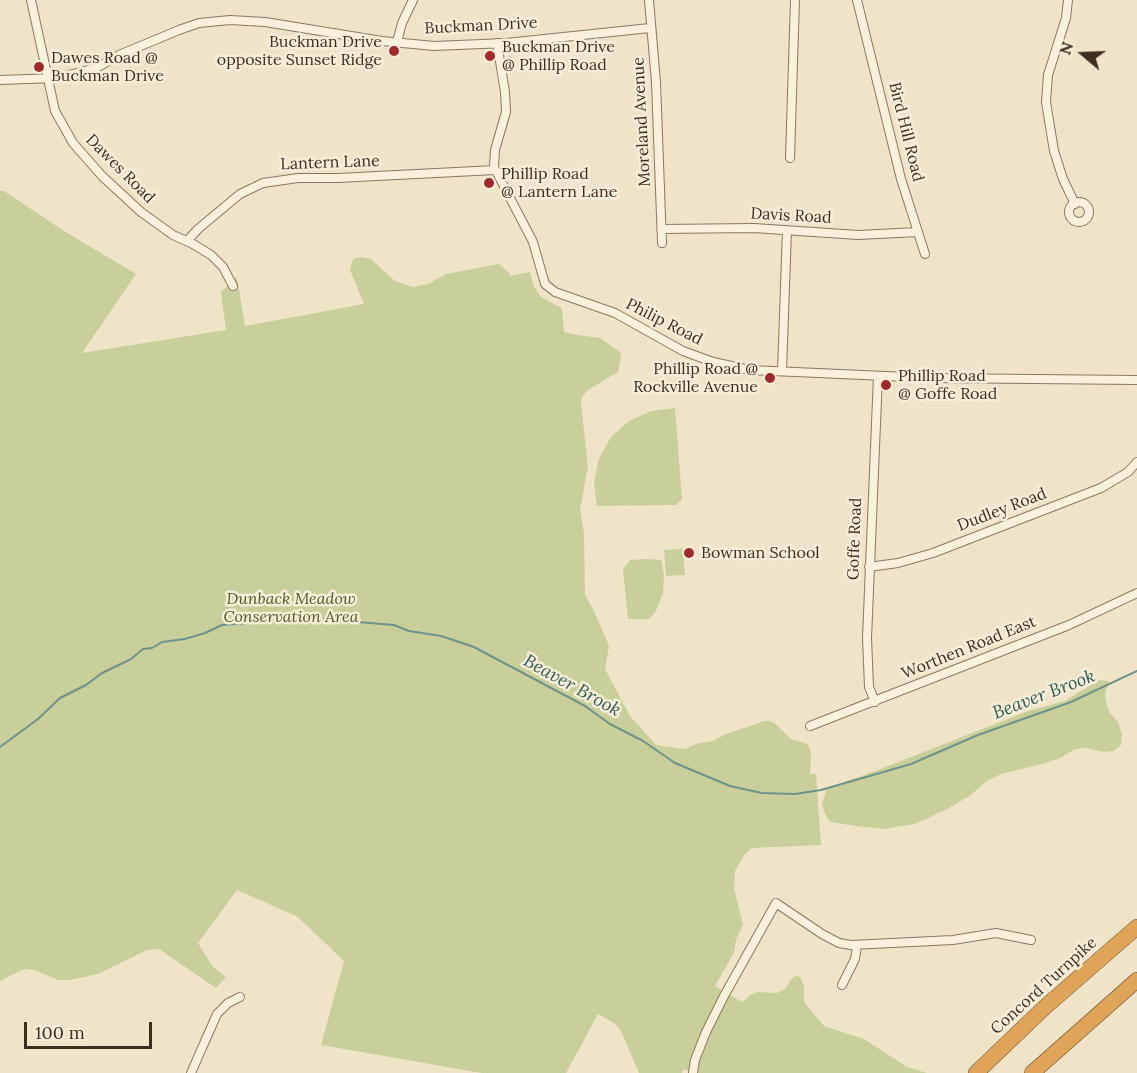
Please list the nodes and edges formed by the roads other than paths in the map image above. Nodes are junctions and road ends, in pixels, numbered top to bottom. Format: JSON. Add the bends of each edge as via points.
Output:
{"nodes":[{"id":1,"x":31,"y":0,"type":"edge"},
{"id":2,"x":413,"y":0,"type":"edge"},
{"id":3,"x":649,"y":0,"type":"edge"},
{"id":4,"x":795,"y":0,"type":"edge"},
{"id":5,"x":857,"y":0,"type":"edge"},
{"id":6,"x":1068,"y":0,"type":"edge"},
{"id":7,"x":650,"y":28,"type":"junction"},
{"id":8,"x":397,"y":42,"type":"junction"},
{"id":9,"x":497,"y":43,"type":"junction"},
{"id":10,"x":48,"y":78,"type":"junction"},
{"id":11,"x":0,"y":80,"type":"edge"},
{"id":12,"x":790,"y":158,"type":"dead end"},
{"id":13,"x":495,"y":170,"type":"junction"},
{"id":14,"x":1075,"y":204,"type":"dead end"},
{"id":15,"x":662,"y":229,"type":"junction"},
{"id":16,"x":787,"y":230,"type":"junction"},
{"id":17,"x":918,"y":232,"type":"junction"},
{"id":18,"x":187,"y":241,"type":"junction"},
{"id":19,"x":662,"y":243,"type":"dead end"},
{"id":20,"x":926,"y":254,"type":"dead end"},
{"id":21,"x":233,"y":286,"type":"dead end"},
{"id":22,"x":782,"y":371,"type":"junction"},
{"id":23,"x":878,"y":376,"type":"junction"},
{"id":24,"x":1137,"y":380,"type":"edge"},
{"id":25,"x":1137,"y":462,"type":"edge"},
{"id":26,"x":869,"y":567,"type":"junction"},
{"id":27,"x":1137,"y":593,"type":"edge"},
{"id":28,"x":875,"y":702,"type":"junction"},
{"id":29,"x":810,"y":726,"type":"dead end"},
{"id":30,"x":1137,"y":927,"type":"edge"},
{"id":31,"x":1031,"y":940,"type":"dead end"},
{"id":32,"x":857,"y":946,"type":"junction"},
{"id":33,"x":1137,"y":980,"type":"edge"},
{"id":34,"x":842,"y":985,"type":"dead end"},
{"id":35,"x":240,"y":997,"type":"dead end"},
{"id":36,"x":191,"y":1073,"type":"edge"},
{"id":37,"x":693,"y":1073,"type":"edge"},
{"id":38,"x":976,"y":1073,"type":"edge"},
{"id":39,"x":1032,"y":1073,"type":"edge"}],
"edges":[{"from":1,"to":10,"type":"street","name":"Dawes Road"},
{"from":2,"to":8,"type":"street"},
{"from":3,"to":7,"type":"street","name":"Moreland Avenue"},
{"from":4,"to":12,"type":"street"},
{"from":5,"to":17,"type":"street","name":"Bird Hill Road"},
{"from":6,"to":14,"type":"street","via":[[1048,75],[1046,102],[1056,158]]},
{"from":7,"to":9,"type":"street","name":"Buckman Drive"},
{"from":7,"to":15,"type":"street","name":"Moreland Avenue"},
{"from":8,"to":9,"type":"street","name":"Buckman Drive","via":[[434,46]]},
{"from":8,"to":10,"type":"street","name":"Buckman Drive","via":[[265,22],[199,23],[98,67]]},
{"from":9,"to":13,"type":"street","via":[[506,112],[495,150]]},
{"from":10,"to":11,"type":"street","name":"Buckman Drive"},
{"from":10,"to":18,"type":"street","name":"Dawes Road","via":[[55,111],[72,143],[141,212]]},
{"from":13,"to":18,"type":"street","name":"Lantern Lane","via":[[298,178],[263,183],[240,194]]},
{"from":13,"to":22,"type":"street","name":"Philip Road","via":[[533,242],[545,285],[713,362],[750,370]]},
{"from":15,"to":16,"type":"street","name":"Davis Road"},
{"from":15,"to":19,"type":"street","name":"Moreland Avenue"},
{"from":16,"to":17,"type":"street","name":"Davis Road","via":[[858,235]]},
{"from":16,"to":22,"type":"street"},
{"from":17,"to":20,"type":"street","name":"Bird Hill Road"},
{"from":18,"to":21,"type":"street","name":"Dawes Road","via":[[211,255]]},
{"from":22,"to":23,"type":"street","name":"Philip Road"},
{"from":23,"to":24,"type":"street","name":"Philip Road"},
{"from":23,"to":26,"type":"street","name":"Goffe Road"},
{"from":25,"to":26,"type":"street","name":"Dudley Road","via":[[1101,488],[933,553]]},
{"from":26,"to":28,"type":"street","name":"Goffe Road","via":[[867,667]]},
{"from":27,"to":28,"type":"street","name":"Worthen Road East","via":[[1078,621]]},
{"from":28,"to":29,"type":"street","name":"Worthen Road East"},
{"from":30,"to":38,"type":"highway","name":"Concord Turnpike"},
{"from":31,"to":32,"type":"street","via":[[996,933]]},
{"from":32,"to":34,"type":"street"},
{"from":32,"to":37,"type":"street","via":[[822,934],[776,903],[711,1023]]},
{"from":33,"to":39,"type":"highway"},
{"from":35,"to":36,"type":"street","via":[[217,1014]]}]}
